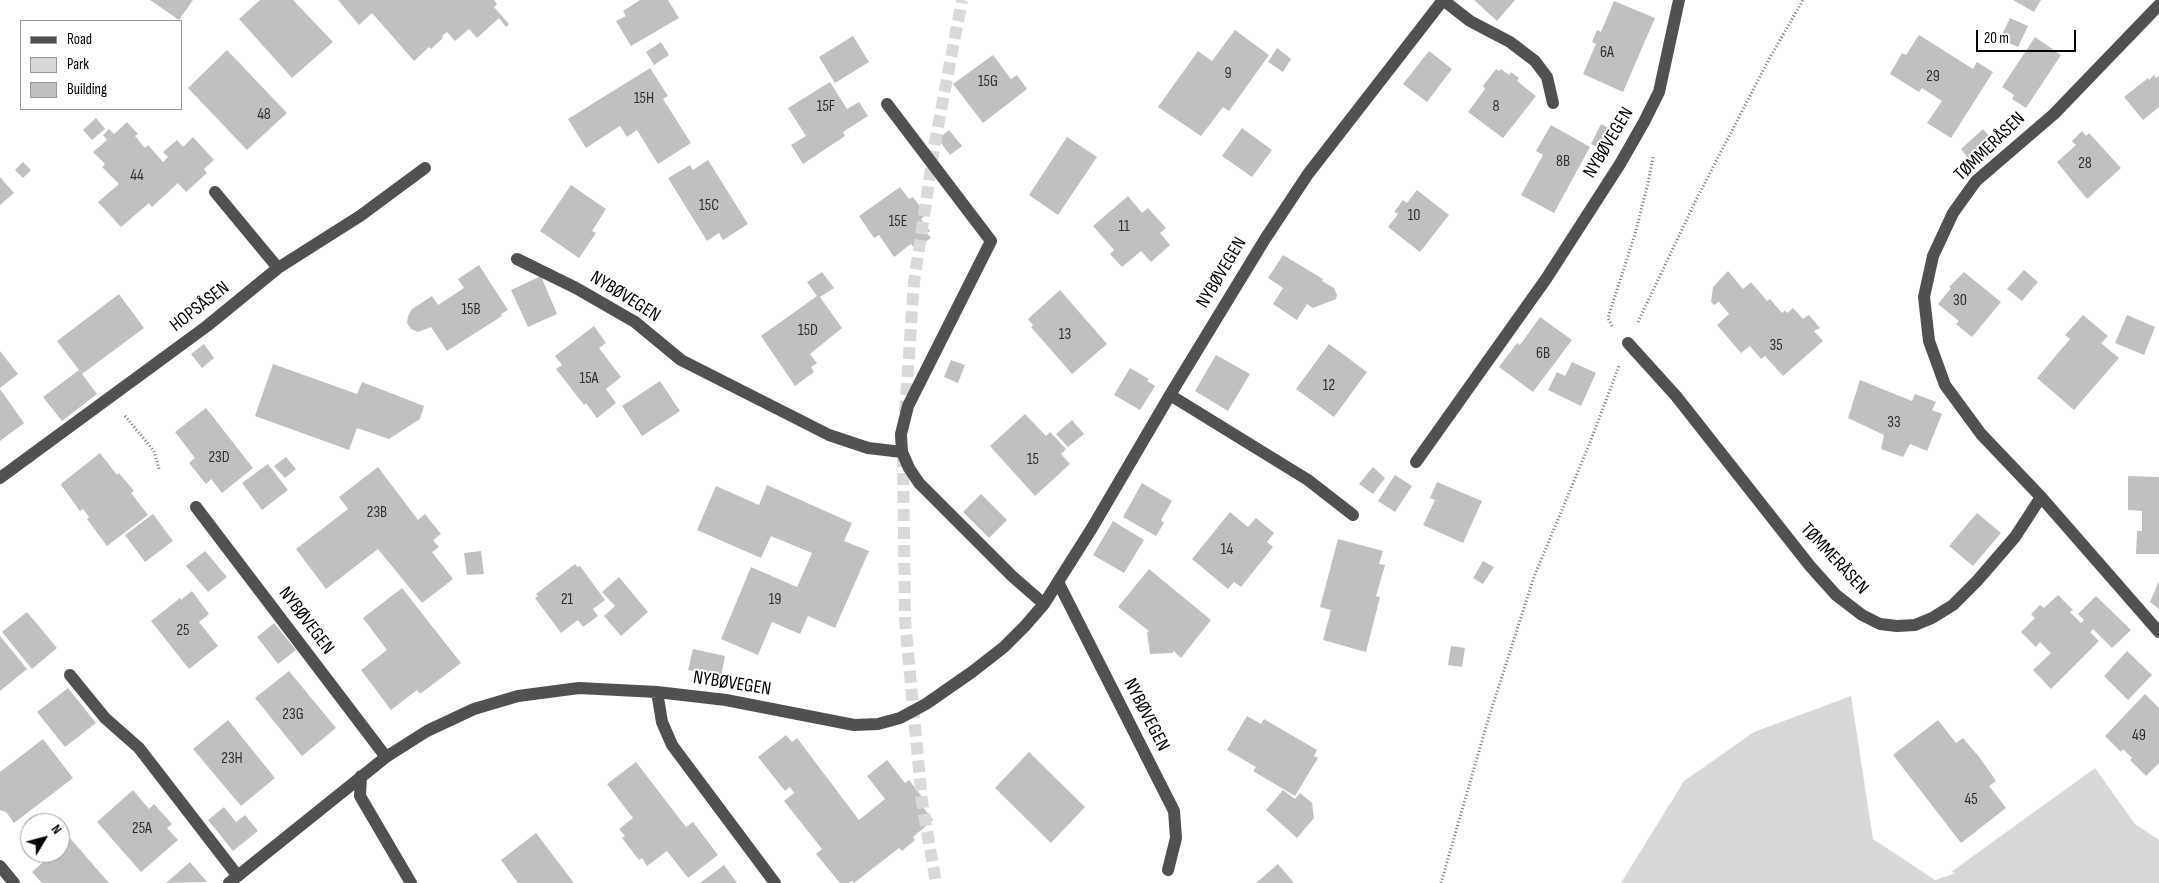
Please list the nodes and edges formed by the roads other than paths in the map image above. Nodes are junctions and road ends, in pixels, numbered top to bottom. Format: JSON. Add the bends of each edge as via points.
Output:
{"nodes":[{"id":1,"x":1443,"y":0,"type":"edge"},
{"id":2,"x":1679,"y":0,"type":"edge"},
{"id":3,"x":2159,"y":4,"type":"edge"},
{"id":4,"x":1554,"y":103,"type":"dead end"},
{"id":5,"x":887,"y":104,"type":"dead end"},
{"id":6,"x":425,"y":168,"type":"dead end"},
{"id":7,"x":215,"y":192,"type":"dead end"},
{"id":8,"x":517,"y":259,"type":"dead end"},
{"id":9,"x":278,"y":268,"type":"junction"},
{"id":10,"x":1628,"y":343,"type":"road end"},
{"id":11,"x":1170,"y":394,"type":"junction"},
{"id":12,"x":902,"y":452,"type":"junction"},
{"id":13,"x":1416,"y":462,"type":"dead end"},
{"id":14,"x":0,"y":478,"type":"edge"},
{"id":15,"x":2041,"y":497,"type":"junction"},
{"id":16,"x":196,"y":507,"type":"dead end"},
{"id":17,"x":1353,"y":514,"type":"dead end"},
{"id":18,"x":1058,"y":582,"type":"junction"},
{"id":19,"x":1044,"y":604,"type":"junction"},
{"id":20,"x":2159,"y":632,"type":"edge"},
{"id":21,"x":70,"y":676,"type":"dead end"},
{"id":22,"x":657,"y":692,"type":"junction"},
{"id":23,"x":386,"y":757,"type":"junction"},
{"id":24,"x":361,"y":776,"type":"junction"},
{"id":25,"x":0,"y":866,"type":"edge"},
{"id":26,"x":1168,"y":870,"type":"dead end"},
{"id":27,"x":233,"y":879,"type":"edge"},
{"id":28,"x":14,"y":883,"type":"edge"},
{"id":29,"x":411,"y":883,"type":"edge"},
{"id":30,"x":775,"y":883,"type":"edge"}],
"edges":[{"from":1,"to":4,"type":"street","via":[[1470,21],[1510,42],[1535,61],[1547,77]]},
{"from":1,"to":11,"type":"street","name":"NYBØVEGEN","via":[[1308,174]]},
{"from":2,"to":13,"type":"street","name":"NYBØVEGEN","via":[[1659,92],[1639,131],[1546,278]]},
{"from":3,"to":15,"type":"street","name":"TØMMERÅSEN","via":[[2054,114],[1976,181],[1953,214],[1933,256],[1924,297],[1930,340],[1945,385],[1981,434]]},
{"from":5,"to":12,"type":"street","via":[[991,241],[908,406],[901,434]]},
{"from":6,"to":9,"type":"street","name":"HOPSÅSEN","via":[[360,216]]},
{"from":7,"to":9,"type":"street"},
{"from":8,"to":12,"type":"street","name":"NYBØVEGEN","via":[[635,322],[681,360],[829,435],[868,448]]},
{"from":9,"to":14,"type":"street","name":"HOPSÅSEN","via":[[207,326]]},
{"from":10,"to":15,"type":"street","name":"TØMMERÅSEN","via":[[1676,396],[1823,581],[1862,615],[1880,624],[1915,625],[1952,605],[2009,545]]},
{"from":11,"to":17,"type":"street","via":[[1308,480]]},
{"from":11,"to":18,"type":"street","name":"NYBØVEGEN"},
{"from":12,"to":19,"type":"street","via":[[919,483]]},
{"from":15,"to":20,"type":"street","name":"TØMMERÅSEN"},
{"from":16,"to":23,"type":"street","name":"NYBØVEGEN"},
{"from":18,"to":19,"type":"street","name":"NYBØVEGEN"},
{"from":18,"to":26,"type":"street","name":"NYBØVEGEN","via":[[1174,811],[1176,838]]},
{"from":19,"to":22,"type":"street","name":"NYBØVEGEN","via":[[1004,647],[972,672],[926,704],[900,718],[878,724],[854,724],[726,700]]},
{"from":21,"to":27,"type":"street","via":[[105,718],[139,748]]},
{"from":22,"to":23,"type":"street","name":"NYBØVEGEN","via":[[579,688],[518,696],[466,713],[427,731]]},
{"from":22,"to":30,"type":"street","via":[[662,722],[672,745]]},
{"from":23,"to":24,"type":"street","name":"NYBØVEGEN"},
{"from":24,"to":27,"type":"street","name":"NYBØVEGEN"},
{"from":24,"to":29,"type":"street","via":[[360,796]]},
{"from":25,"to":28,"type":"street"}]}
